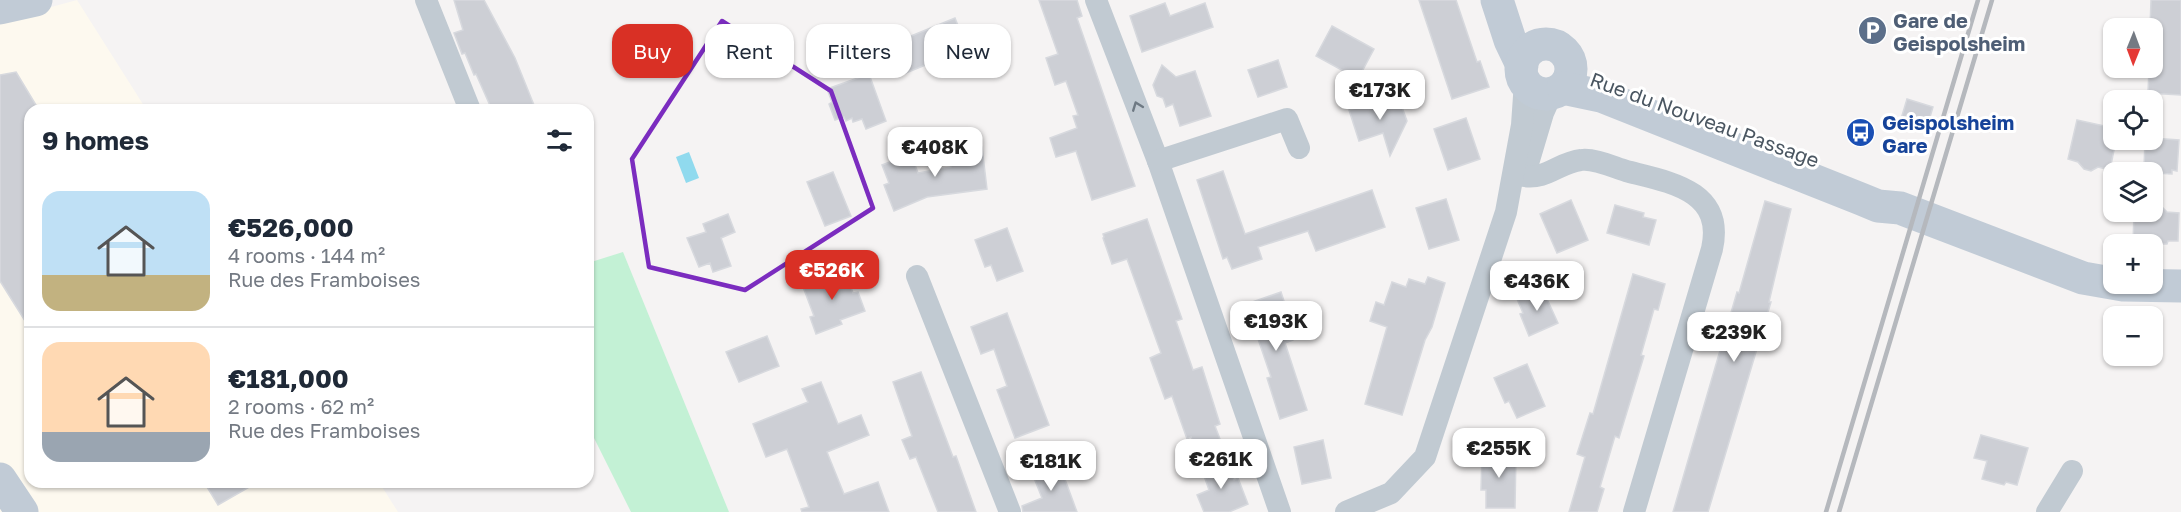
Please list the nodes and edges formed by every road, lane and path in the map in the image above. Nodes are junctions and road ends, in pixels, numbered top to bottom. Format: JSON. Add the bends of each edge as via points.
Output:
{"nodes":[{"id":1,"x":36,"y":0,"type":"edge"},
{"id":2,"x":426,"y":0,"type":"edge"},
{"id":3,"x":1096,"y":0,"type":"edge"},
{"id":4,"x":1497,"y":0,"type":"edge"},
{"id":5,"x":1510,"y":0,"type":"edge"},
{"id":6,"x":0,"y":8,"type":"edge"},
{"id":7,"x":1546,"y":73,"type":"junction"},
{"id":8,"x":468,"y":104,"type":"edge"},
{"id":9,"x":1299,"y":148,"type":"dead end"},
{"id":10,"x":1158,"y":161,"type":"junction"},
{"id":11,"x":1524,"y":176,"type":"junction"},
{"id":12,"x":1506,"y":212,"type":"junction"},
{"id":13,"x":917,"y":276,"type":"dead end"},
{"id":14,"x":2181,"y":286,"type":"edge"},
{"id":15,"x":2072,"y":471,"type":"dead end"},
{"id":16,"x":0,"y":479,"type":"edge"},
{"id":17,"x":22,"y":512,"type":"edge"},
{"id":18,"x":1010,"y":512,"type":"edge"},
{"id":19,"x":1280,"y":512,"type":"edge"},
{"id":20,"x":1346,"y":512,"type":"edge"},
{"id":21,"x":1634,"y":512,"type":"edge"},
{"id":22,"x":2047,"y":512,"type":"edge"}],
"edges":[{"from":1,"to":6,"type":"main road"},
{"from":2,"to":8,"type":"street"},
{"from":10,"to":3,"type":"street","one_way":true},
{"from":4,"to":7,"type":"main road","via":[[1510,40]]},
{"from":5,"to":7,"type":"main road","via":[[1532,31]]},
{"from":7,"to":11,"type":"street","via":[[1543,113]]},
{"from":7,"to":12,"type":"street","via":[[1522,125]]},
{"from":7,"to":14,"type":"main road","name":"Rue du Nouveau Passage","via":[[1878,206],[1900,208],[2083,278],[2123,285]]},
{"from":9,"to":10,"type":"street","via":[[1287,119]]},
{"from":10,"to":19,"type":"street"},
{"from":11,"to":12,"type":"street"},
{"from":11,"to":21,"type":"street","via":[[1541,176],[1584,159],[1689,191],[1711,213],[1715,236],[1712,249]]},
{"from":12,"to":20,"type":"street","via":[[1425,457],[1391,493]]},
{"from":13,"to":18,"type":"street"},
{"from":15,"to":22,"type":"street"},
{"from":16,"to":17,"type":"main road"}]}
